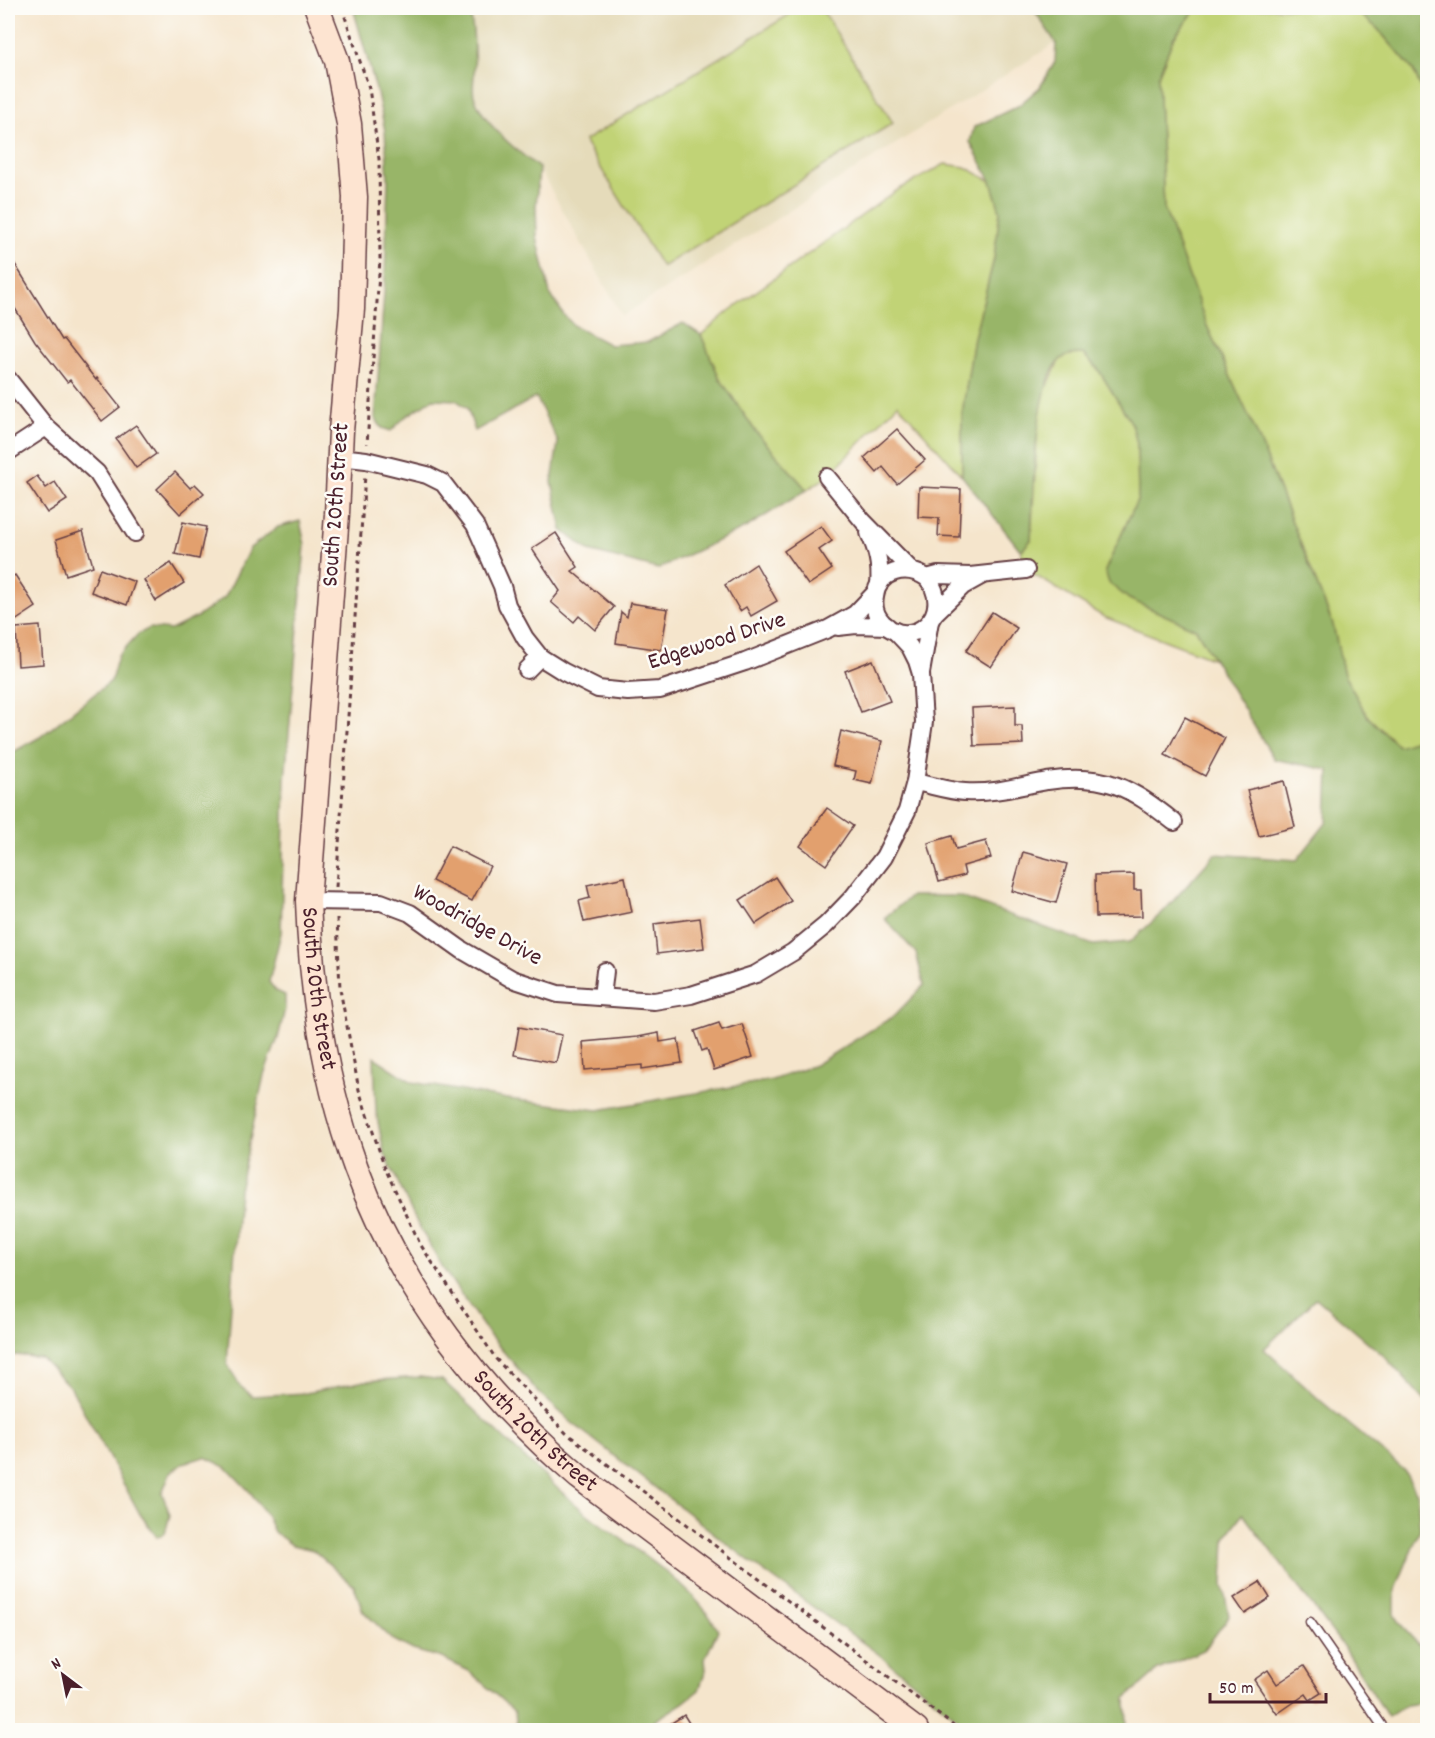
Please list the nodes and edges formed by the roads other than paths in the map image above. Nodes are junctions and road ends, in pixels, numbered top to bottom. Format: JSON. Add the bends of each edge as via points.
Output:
{"nodes":[{"id":1,"x":316,"y":8,"type":"edge"},
{"id":2,"x":8,"y":379,"type":"edge"},
{"id":3,"x":46,"y":427,"type":"junction"},
{"id":4,"x":8,"y":452,"type":"edge"},
{"id":5,"x":340,"y":457,"type":"junction"},
{"id":6,"x":827,"y":477,"type":"dead end"},
{"id":7,"x":863,"y":521,"type":"junction"},
{"id":8,"x":135,"y":532,"type":"dead end"},
{"id":9,"x":911,"y":570,"type":"junction"},
{"id":10,"x":1026,"y":570,"type":"dead end"},
{"id":11,"x":984,"y":574,"type":"junction"},
{"id":12,"x":927,"y":578,"type":"junction"},
{"id":13,"x":877,"y":589,"type":"junction"},
{"id":14,"x":932,"y":617,"type":"junction"},
{"id":15,"x":828,"y":629,"type":"junction"},
{"id":16,"x":891,"y":629,"type":"junction"},
{"id":17,"x":540,"y":657,"type":"junction"},
{"id":18,"x":527,"y":670,"type":"dead end"},
{"id":19,"x":921,"y":674,"type":"junction"},
{"id":20,"x":915,"y":782,"type":"junction"},
{"id":21,"x":1174,"y":822,"type":"dead end"},
{"id":22,"x":308,"y":902,"type":"junction"},
{"id":23,"x":605,"y":971,"type":"dead end"},
{"id":24,"x":602,"y":997,"type":"junction"},
{"id":25,"x":1310,"y":1622,"type":"dead end"},
{"id":26,"x":916,"y":1731,"type":"edge"},
{"id":27,"x":1385,"y":1731,"type":"edge"}],
"edges":[{"from":1,"to":5,"type":"main road","name":"South 20th Street","via":[[337,61],[349,124],[355,197],[352,309]]},
{"from":2,"to":3,"type":"street"},
{"from":3,"to":4,"type":"street"},
{"from":3,"to":8,"type":"street","via":[[97,473]]},
{"from":5,"to":17,"type":"street","name":"Edgewood Drive","via":[[427,475],[443,483],[475,525],[515,623]]},
{"from":5,"to":22,"type":"main road","name":"South 20th Street"},
{"from":6,"to":7,"type":"street"},
{"from":7,"to":9,"type":"street"},
{"from":7,"to":13,"type":"street","via":[[876,548],[880,569]]},
{"from":9,"to":12,"type":"street"},
{"from":9,"to":13,"type":"street","via":[[892,573]]},
{"from":10,"to":11,"type":"street"},
{"from":11,"to":12,"type":"street"},
{"from":11,"to":14,"type":"street","via":[[963,586]]},
{"from":12,"to":14,"type":"street","via":[[937,594]]},
{"from":13,"to":15,"type":"street","via":[[855,614]]},
{"from":13,"to":16,"type":"street","via":[[876,612]]},
{"from":14,"to":16,"type":"street","via":[[914,632]]},
{"from":14,"to":19,"type":"street","name":"Woodridge Drive"},
{"from":15,"to":16,"type":"street","via":[[856,625]]},
{"from":15,"to":17,"type":"street","name":"Edgewood Drive","via":[[660,690],[598,689]]},
{"from":16,"to":19,"type":"street","name":"Woodridge Drive","via":[[910,647]]},
{"from":17,"to":18,"type":"street"},
{"from":19,"to":20,"type":"street","name":"Woodridge Drive","via":[[924,722]]},
{"from":20,"to":21,"type":"street","via":[[964,792],[1006,790],[1080,778],[1119,784]]},
{"from":20,"to":24,"type":"street","name":"Woodridge Drive","via":[[907,811],[884,857],[854,897],[793,952],[756,974],[691,995],[654,1001]]},
{"from":22,"to":24,"type":"street","name":"Woodridge Drive","via":[[381,902],[410,913],[512,979],[558,994]]},
{"from":22,"to":26,"type":"main road","name":"South 20th Street","via":[[316,1004],[342,1124],[375,1212],[434,1318],[470,1365],[543,1446],[579,1477]]},
{"from":23,"to":24,"type":"street"},
{"from":25,"to":27,"type":"lane"}]}
